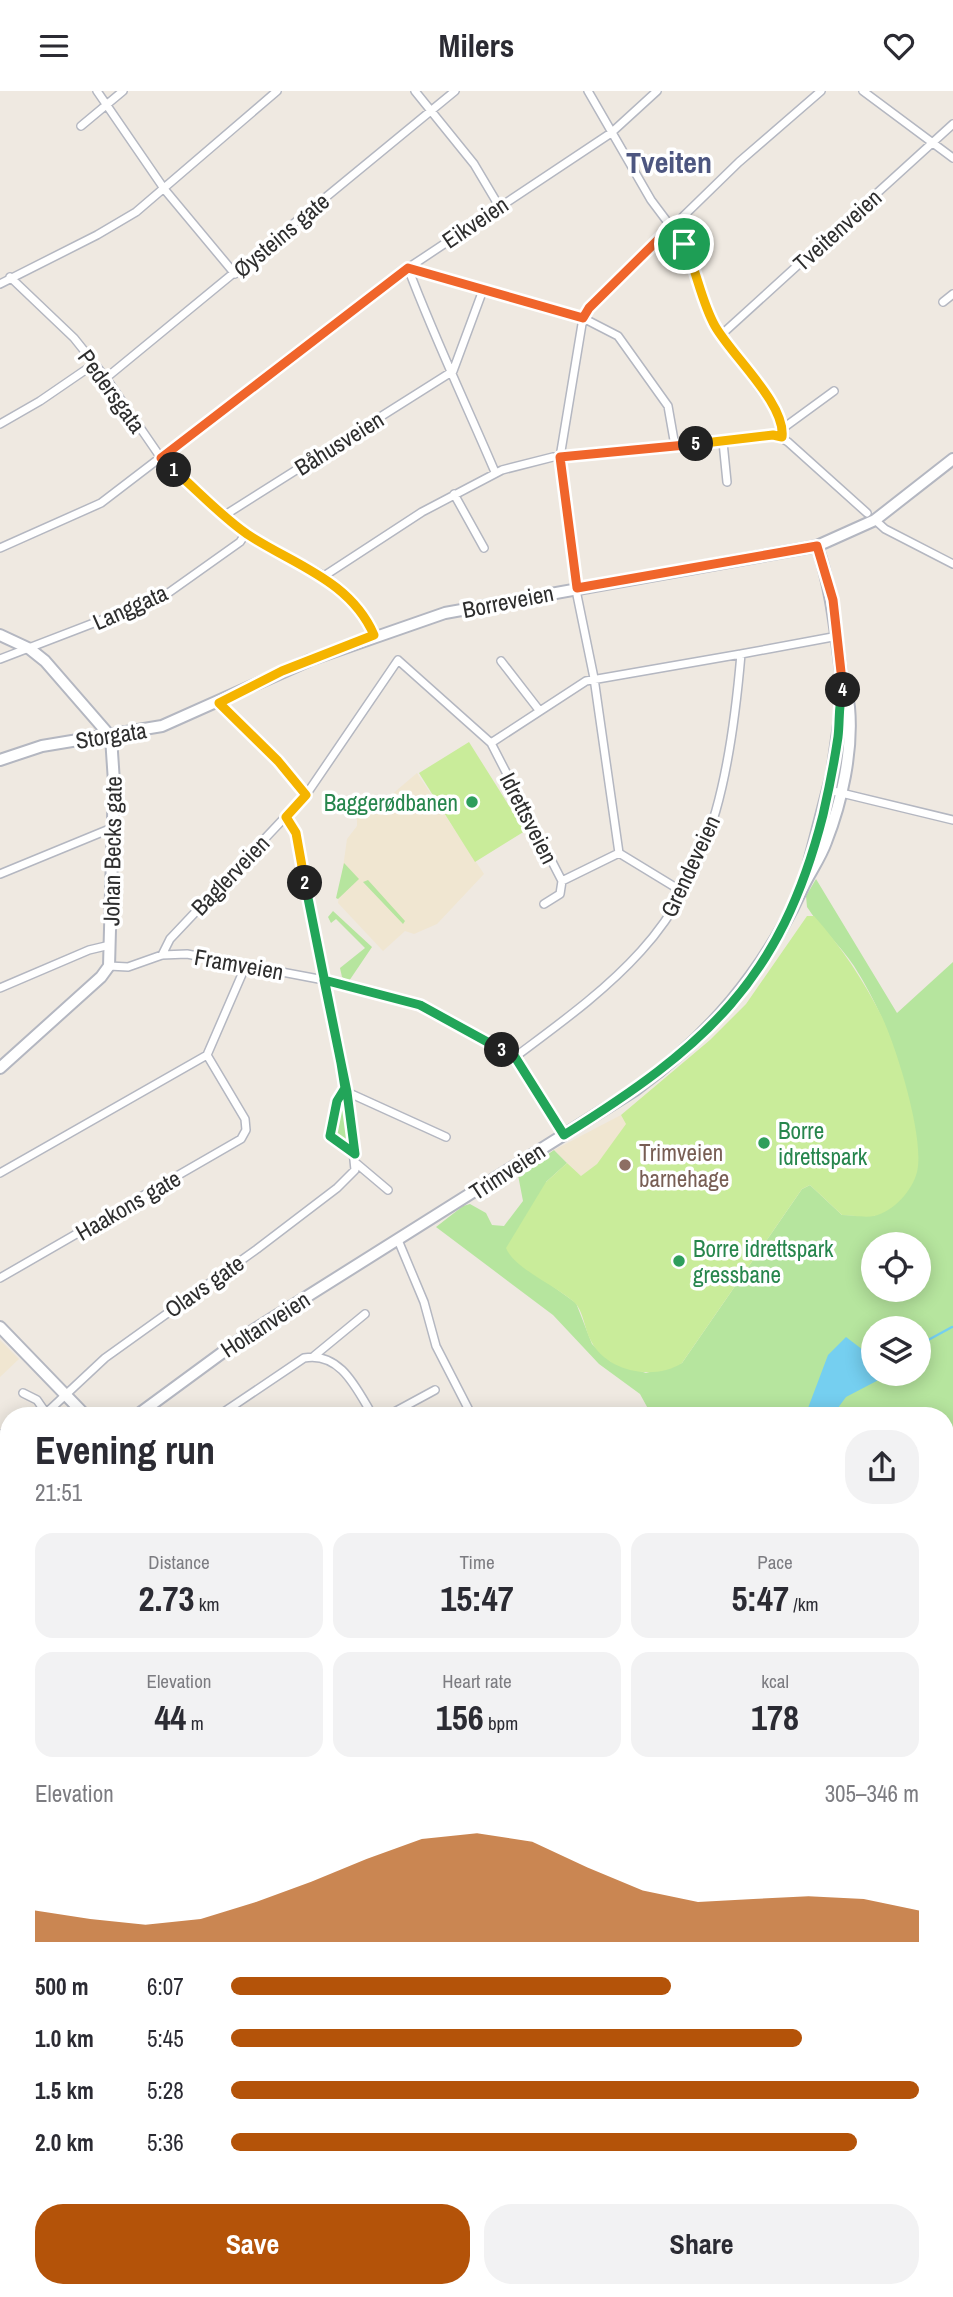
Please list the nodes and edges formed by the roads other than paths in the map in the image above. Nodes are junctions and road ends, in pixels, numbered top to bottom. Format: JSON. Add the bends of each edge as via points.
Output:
{"nodes":[{"id":1,"x":97,"y":91,"type":"edge"},
{"id":2,"x":123,"y":91,"type":"edge"},
{"id":3,"x":277,"y":91,"type":"edge"},
{"id":4,"x":415,"y":91,"type":"edge"},
{"id":5,"x":455,"y":91,"type":"edge"},
{"id":6,"x":588,"y":91,"type":"edge"},
{"id":7,"x":657,"y":91,"type":"edge"},
{"id":8,"x":821,"y":91,"type":"edge"},
{"id":9,"x":863,"y":91,"type":"edge"},
{"id":10,"x":106,"y":106,"type":"junction"},
{"id":11,"x":430,"y":111,"type":"junction"},
{"id":12,"x":953,"y":124,"type":"edge"},
{"id":13,"x":81,"y":126,"type":"dead end"},
{"id":14,"x":611,"y":133,"type":"junction"},
{"id":15,"x":932,"y":143,"type":"junction"},
{"id":16,"x":953,"y":158,"type":"edge"},
{"id":17,"x":165,"y":190,"type":"junction"},
{"id":18,"x":499,"y":206,"type":"junction"},
{"id":19,"x":671,"y":227,"type":"junction"},
{"id":20,"x":408,"y":268,"type":"junction"},
{"id":21,"x":235,"y":274,"type":"junction"},
{"id":22,"x":10,"y":277,"type":"junction"},
{"id":23,"x":0,"y":284,"type":"edge"},
{"id":24,"x":483,"y":290,"type":"junction"},
{"id":25,"x":953,"y":294,"type":"edge"},
{"id":26,"x":943,"y":302,"type":"dead end"},
{"id":27,"x":583,"y":318,"type":"junction"},
{"id":28,"x":720,"y":335,"type":"junction"},
{"id":29,"x":94,"y":364,"type":"junction"},
{"id":30,"x":453,"y":371,"type":"junction"},
{"id":31,"x":106,"y":378,"type":"junction"},
{"id":32,"x":834,"y":391,"type":"dead end"},
{"id":33,"x":0,"y":424,"type":"edge"},
{"id":34,"x":782,"y":433,"type":"junction"},
{"id":35,"x":723,"y":442,"type":"junction"},
{"id":36,"x":675,"y":446,"type":"junction"},
{"id":37,"x":560,"y":457,"type":"junction"},
{"id":38,"x":161,"y":458,"type":"junction"},
{"id":39,"x":953,"y":459,"type":"edge"},
{"id":40,"x":495,"y":472,"type":"junction"},
{"id":41,"x":727,"y":482,"type":"dead end"},
{"id":42,"x":454,"y":494,"type":"junction"},
{"id":43,"x":225,"y":515,"type":"junction"},
{"id":44,"x":871,"y":517,"type":"junction"},
{"id":45,"x":246,"y":533,"type":"junction"},
{"id":46,"x":817,"y":546,"type":"junction"},
{"id":47,"x":0,"y":548,"type":"edge"},
{"id":48,"x":484,"y":548,"type":"dead end"},
{"id":49,"x":953,"y":564,"type":"edge"},
{"id":50,"x":324,"y":576,"type":"junction"},
{"id":51,"x":577,"y":588,"type":"junction"},
{"id":52,"x":0,"y":635,"type":"edge"},
{"id":53,"x":374,"y":635,"type":"junction"},
{"id":54,"x":838,"y":636,"type":"junction"},
{"id":55,"x":30,"y":649,"type":"junction"},
{"id":56,"x":740,"y":654,"type":"junction"},
{"id":57,"x":0,"y":659,"type":"edge"},
{"id":58,"x":398,"y":660,"type":"joint"},
{"id":59,"x":500,"y":661,"type":"dead end"},
{"id":60,"x":594,"y":678,"type":"junction"},
{"id":61,"x":844,"y":689,"type":"junction"},
{"id":62,"x":219,"y":703,"type":"junction"},
{"id":63,"x":539,"y":710,"type":"junction"},
{"id":64,"x":111,"y":737,"type":"junction"},
{"id":65,"x":491,"y":743,"type":"junction"},
{"id":66,"x":0,"y":760,"type":"edge"},
{"id":67,"x":829,"y":790,"type":"junction"},
{"id":68,"x":841,"y":793,"type":"junction"},
{"id":69,"x":306,"y":795,"type":"junction"},
{"id":70,"x":286,"y":817,"type":"junction"},
{"id":71,"x":953,"y":820,"type":"edge"},
{"id":72,"x":113,"y":828,"type":"junction"},
{"id":73,"x":618,"y":853,"type":"junction"},
{"id":74,"x":0,"y":874,"type":"edge"},
{"id":75,"x":562,"y":881,"type":"junction"},
{"id":76,"x":804,"y":884,"type":"junction"},
{"id":77,"x":683,"y":892,"type":"junction"},
{"id":78,"x":544,"y":904,"type":"dead end"},
{"id":79,"x":110,"y":945,"type":"junction"},
{"id":80,"x":162,"y":955,"type":"junction"},
{"id":81,"x":246,"y":965,"type":"junction"},
{"id":82,"x":109,"y":966,"type":"junction"},
{"id":83,"x":324,"y":980,"type":"junction"},
{"id":84,"x":0,"y":988,"type":"edge"},
{"id":85,"x":207,"y":1055,"type":"junction"},
{"id":86,"x":515,"y":1057,"type":"junction"},
{"id":87,"x":0,"y":1068,"type":"edge"},
{"id":88,"x":346,"y":1090,"type":"junction"},
{"id":89,"x":564,"y":1135,"type":"junction"},
{"id":90,"x":446,"y":1137,"type":"dead end"},
{"id":91,"x":356,"y":1159,"type":"junction"},
{"id":92,"x":0,"y":1174,"type":"edge"},
{"id":93,"x":388,"y":1190,"type":"dead end"},
{"id":94,"x":398,"y":1240,"type":"junction"},
{"id":95,"x":0,"y":1278,"type":"edge"},
{"id":96,"x":365,"y":1314,"type":"dead end"},
{"id":97,"x":0,"y":1327,"type":"edge"},
{"id":98,"x":314,"y":1356,"type":"junction"},
{"id":99,"x":435,"y":1389,"type":"dead end"},
{"id":100,"x":23,"y":1393,"type":"dead end"},
{"id":101,"x":66,"y":1395,"type":"junction"},
{"id":102,"x":41,"y":1407,"type":"edge"},
{"id":103,"x":53,"y":1407,"type":"edge"},
{"id":104,"x":77,"y":1407,"type":"edge"},
{"id":105,"x":148,"y":1407,"type":"edge"},
{"id":106,"x":231,"y":1407,"type":"edge"},
{"id":107,"x":367,"y":1407,"type":"edge"},
{"id":108,"x":403,"y":1407,"type":"edge"},
{"id":109,"x":467,"y":1407,"type":"edge"}],
"edges":[{"from":1,"to":10,"type":"street"},
{"from":2,"to":10,"type":"street"},
{"from":3,"to":17,"type":"street"},
{"from":4,"to":11,"type":"street"},
{"from":5,"to":11,"type":"street","name":"Øysteins gate"},
{"from":6,"to":14,"type":"street"},
{"from":7,"to":14,"type":"street","name":"Eikveien"},
{"from":8,"to":19,"type":"street"},
{"from":9,"to":15,"type":"street"},
{"from":10,"to":13,"type":"street"},
{"from":10,"to":17,"type":"street"},
{"from":11,"to":18,"type":"street","via":[[474,165]]},
{"from":11,"to":21,"type":"street","name":"Øysteins gate"},
{"from":12,"to":15,"type":"street","name":"Tveitenveien"},
{"from":14,"to":18,"type":"street","name":"Eikveien"},
{"from":14,"to":19,"type":"street"},
{"from":15,"to":16,"type":"street"},
{"from":15,"to":28,"type":"street","name":"Tveitenveien"},
{"from":17,"to":21,"type":"street"},
{"from":17,"to":22,"type":"street","via":[[97,235]]},
{"from":18,"to":20,"type":"street","name":"Eikveien"},
{"from":19,"to":27,"type":"street"},
{"from":19,"to":28,"type":"street","via":[[692,261]]},
{"from":20,"to":24,"type":"street"},
{"from":20,"to":30,"type":"street","via":[[429,325]]},
{"from":20,"to":38,"type":"street","name":"Eikveien"},
{"from":21,"to":31,"type":"street","name":"Øysteins gate"},
{"from":22,"to":23,"type":"street"},
{"from":22,"to":29,"type":"street","name":"Pedersgata","via":[[74,338]]},
{"from":24,"to":27,"type":"street"},
{"from":24,"to":30,"type":"street"},
{"from":25,"to":26,"type":"street"},
{"from":27,"to":36,"type":"street","via":[[624,341],[668,406]]},
{"from":27,"to":37,"type":"street"},
{"from":28,"to":34,"type":"street","via":[[772,405]]},
{"from":29,"to":31,"type":"street","name":"Pedersgata"},
{"from":29,"to":33,"type":"street"},
{"from":30,"to":40,"type":"street"},
{"from":30,"to":43,"type":"street","name":"Båhusveien"},
{"from":31,"to":38,"type":"street","name":"Pedersgata"},
{"from":32,"to":34,"type":"street"},
{"from":34,"to":35,"type":"street"},
{"from":34,"to":44,"type":"street"},
{"from":35,"to":36,"type":"street"},
{"from":35,"to":41,"type":"street"},
{"from":36,"to":37,"type":"street"},
{"from":37,"to":40,"type":"street"},
{"from":37,"to":51,"type":"street"},
{"from":38,"to":43,"type":"street","name":"Pedersgata"},
{"from":38,"to":47,"type":"street","name":"Eikveien","via":[[101,503]]},
{"from":39,"to":44,"type":"main road","name":"Borreveien"},
{"from":40,"to":42,"type":"street"},
{"from":42,"to":48,"type":"street"},
{"from":42,"to":50,"type":"street"},
{"from":43,"to":45,"type":"street","name":"Pedersgata"},
{"from":44,"to":46,"type":"main road","name":"Borreveien"},
{"from":44,"to":49,"type":"street","via":[[884,529]]},
{"from":45,"to":50,"type":"street","name":"Pedersgata"},
{"from":45,"to":55,"type":"street","name":"Langgata","via":[[164,596]]},
{"from":46,"to":51,"type":"main road","name":"Borreveien"},
{"from":46,"to":54,"type":"main road","name":"Trimveien"},
{"from":50,"to":53,"type":"street","name":"Pedersgata","via":[[358,607]]},
{"from":51,"to":53,"type":"main road","name":"Borreveien","via":[[481,604]]},
{"from":51,"to":60,"type":"street"},
{"from":52,"to":55,"type":"main road"},
{"from":53,"to":62,"type":"main road","name":"Borreveien","via":[[282,671]]},
{"from":54,"to":56,"type":"street"},
{"from":54,"to":61,"type":"main road","name":"Trimveien"},
{"from":55,"to":57,"type":"street","name":"Langgata"},
{"from":55,"to":64,"type":"main road"},
{"from":56,"to":60,"type":"street"},
{"from":56,"to":77,"type":"street","name":"Grendeveien","via":[[726,778],[713,823]]},
{"from":58,"to":65,"type":"street","name":"Idrettsveien"},
{"from":58,"to":69,"type":"street","name":"Baglerveien"},
{"from":59,"to":63,"type":"street"},
{"from":60,"to":63,"type":"street"},
{"from":60,"to":73,"type":"street"},
{"from":61,"to":67,"type":"main road","name":"Trimveien"},
{"from":61,"to":68,"type":"main road","name":"Trimveien","via":[[850,726]]},
{"from":62,"to":64,"type":"main road","name":"Storgata","via":[[162,726]]},
{"from":62,"to":69,"type":"street"},
{"from":63,"to":65,"type":"street"},
{"from":64,"to":66,"type":"main road","name":"Storgata","via":[[42,746]]},
{"from":64,"to":72,"type":"main road","name":"Johan Becks gate"},
{"from":65,"to":75,"type":"street","name":"Idrettsveien"},
{"from":67,"to":68,"type":"street"},
{"from":67,"to":76,"type":"main road","name":"Trimveien"},
{"from":68,"to":71,"type":"street"},
{"from":68,"to":76,"type":"main road","name":"Trimveien","via":[[827,841]]},
{"from":69,"to":70,"type":"street","name":"Baglerveien"},
{"from":70,"to":80,"type":"street","name":"Baglerveien","via":[[170,939]]},
{"from":70,"to":83,"type":"street","via":[[296,833]]},
{"from":72,"to":74,"type":"street"},
{"from":72,"to":79,"type":"main road","name":"Johan Becks gate"},
{"from":73,"to":75,"type":"street","name":"Idrettsveien"},
{"from":73,"to":77,"type":"street"},
{"from":75,"to":78,"type":"street","via":[[560,894]]},
{"from":76,"to":89,"type":"main road","name":"Trimveien","via":[[764,961],[716,1021],[665,1069]]},
{"from":77,"to":86,"type":"street","name":"Grendeveien","via":[[667,919],[625,968]]},
{"from":79,"to":82,"type":"main road","name":"Johan Becks gate"},
{"from":79,"to":84,"type":"street"},
{"from":80,"to":81,"type":"street","name":"Framveien","via":[[187,954]]},
{"from":80,"to":82,"type":"street","name":"Framveien","via":[[128,967]]},
{"from":81,"to":83,"type":"street","name":"Framveien"},
{"from":81,"to":85,"type":"street"},
{"from":82,"to":87,"type":"main road"},
{"from":83,"to":86,"type":"street","name":"Framveien","via":[[420,1005]]},
{"from":83,"to":88,"type":"street"},
{"from":85,"to":92,"type":"street"},
{"from":85,"to":95,"type":"street","name":"Haakons gate","via":[[247,1125],[237,1142]]},
{"from":86,"to":89,"type":"street","name":"Framveien"},
{"from":88,"to":90,"type":"street"},
{"from":88,"to":91,"type":"street"},
{"from":88,"to":91,"type":"street","via":[[337,1101],[330,1136]]},
{"from":89,"to":94,"type":"main road","name":"Trimveien"},
{"from":91,"to":93,"type":"street"},
{"from":91,"to":101,"type":"street","name":"Olavs gate","via":[[355,1170],[337,1188],[105,1359]]},
{"from":94,"to":105,"type":"main road","name":"Holtanveien","via":[[249,1333]]},
{"from":94,"to":109,"type":"street","via":[[436,1346]]},
{"from":96,"to":98,"type":"street"},
{"from":97,"to":101,"type":"main road"},
{"from":98,"to":106,"type":"street","via":[[304,1358]]},
{"from":98,"to":107,"type":"street","via":[[344,1370]]},
{"from":99,"to":108,"type":"street"},
{"from":100,"to":102,"type":"street"},
{"from":101,"to":103,"type":"street","name":"Olavs gate"},
{"from":101,"to":104,"type":"main road"}]}
